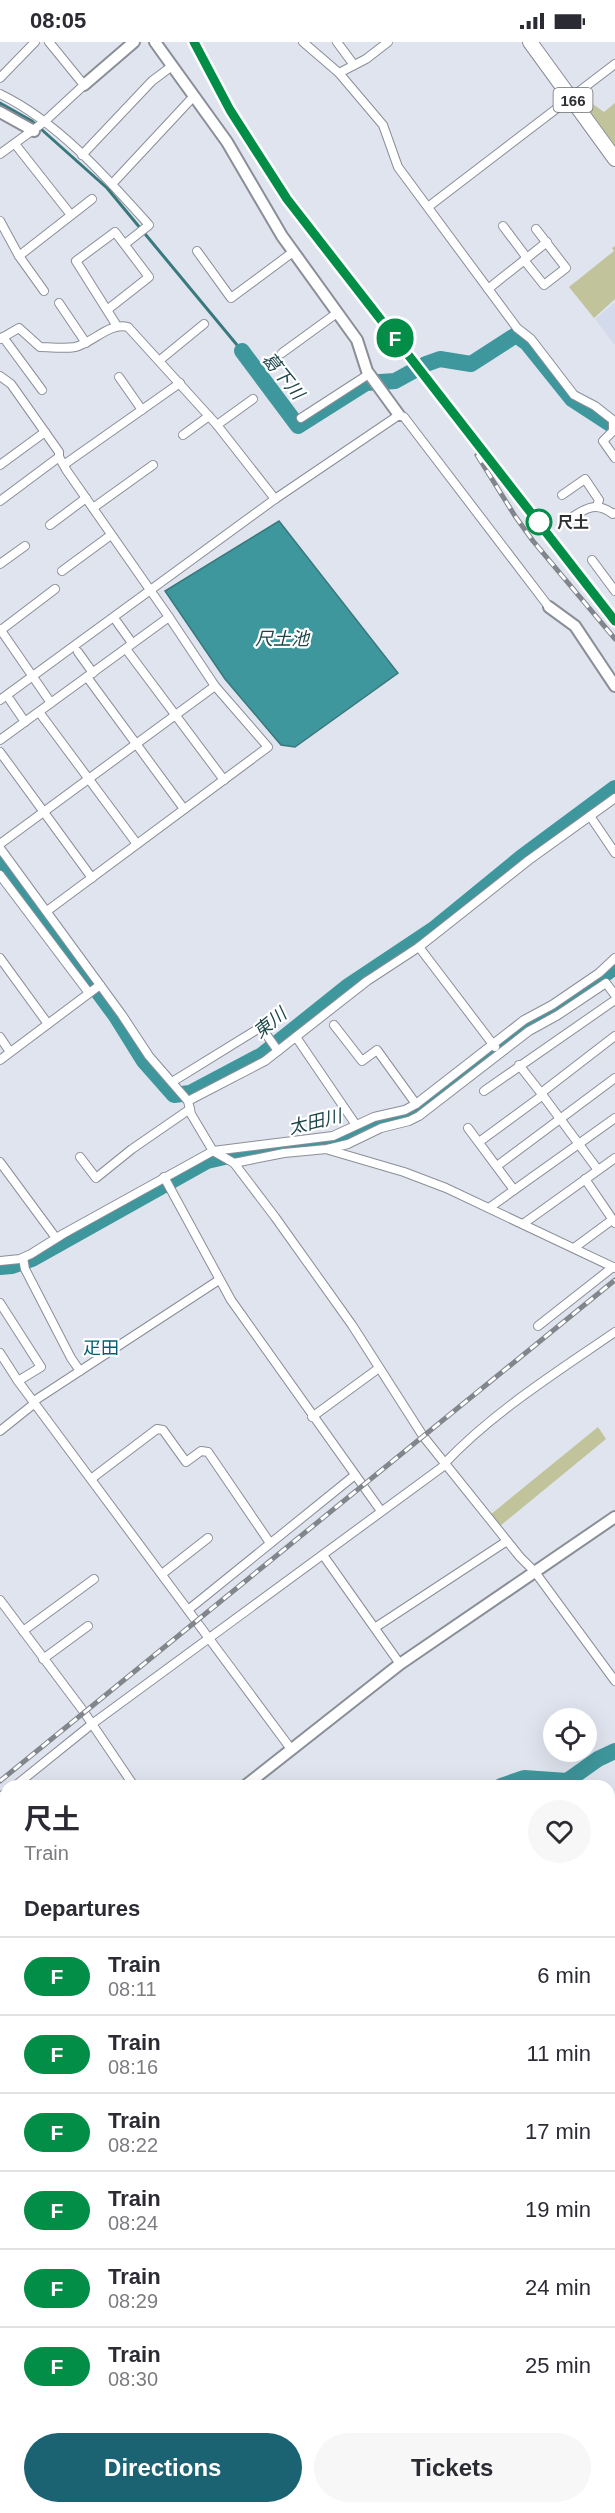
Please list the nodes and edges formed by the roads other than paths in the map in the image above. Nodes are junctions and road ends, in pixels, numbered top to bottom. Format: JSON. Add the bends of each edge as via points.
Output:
{"nodes":[{"id":1,"x":35,"y":42,"type":"edge"},
{"id":2,"x":49,"y":42,"type":"edge"},
{"id":3,"x":134,"y":42,"type":"edge"},
{"id":4,"x":155,"y":42,"type":"edge"},
{"id":5,"x":303,"y":42,"type":"edge"},
{"id":6,"x":337,"y":42,"type":"edge"},
{"id":7,"x":388,"y":42,"type":"edge"},
{"id":8,"x":530,"y":42,"type":"edge"},
{"id":9,"x":615,"y":64,"type":"edge"},
{"id":10,"x":354,"y":65,"type":"junction"},
{"id":11,"x":172,"y":66,"type":"junction"},
{"id":12,"x":339,"y":73,"type":"junction"},
{"id":13,"x":0,"y":78,"type":"edge"},
{"id":14,"x":84,"y":85,"type":"junction"},
{"id":15,"x":0,"y":94,"type":"edge"},
{"id":16,"x":194,"y":96,"type":"junction"},
{"id":17,"x":570,"y":96,"type":"junction"},
{"id":18,"x":0,"y":112,"type":"edge"},
{"id":19,"x":44,"y":122,"type":"junction"},
{"id":20,"x":34,"y":130,"type":"junction"},
{"id":21,"x":15,"y":144,"type":"junction"},
{"id":22,"x":0,"y":154,"type":"edge"},
{"id":23,"x":82,"y":155,"type":"junction"},
{"id":24,"x":615,"y":159,"type":"edge"},
{"id":25,"x":112,"y":184,"type":"junction"},
{"id":26,"x":92,"y":199,"type":"dead end"},
{"id":27,"x":428,"y":207,"type":"junction"},
{"id":28,"x":71,"y":215,"type":"junction"},
{"id":29,"x":0,"y":221,"type":"edge"},
{"id":30,"x":503,"y":226,"type":"dead end"},
{"id":31,"x":536,"y":229,"type":"dead end"},
{"id":32,"x":547,"y":242,"type":"junction"},
{"id":33,"x":125,"y":244,"type":"junction"},
{"id":34,"x":197,"y":251,"type":"dead end"},
{"id":35,"x":293,"y":252,"type":"junction"},
{"id":36,"x":19,"y":256,"type":"junction"},
{"id":37,"x":526,"y":259,"type":"junction"},
{"id":38,"x":488,"y":289,"type":"junction"},
{"id":39,"x":44,"y":291,"type":"dead end"},
{"id":40,"x":59,"y":303,"type":"dead end"},
{"id":41,"x":107,"y":310,"type":"junction"},
{"id":42,"x":337,"y":313,"type":"junction"},
{"id":43,"x":204,"y":324,"type":"dead end"},
{"id":44,"x":117,"y":326,"type":"junction"},
{"id":45,"x":2,"y":338,"type":"edge"},
{"id":46,"x":86,"y":343,"type":"junction"},
{"id":47,"x":282,"y":353,"type":"dead end"},
{"id":48,"x":160,"y":360,"type":"junction"},
{"id":49,"x":369,"y":374,"type":"junction"},
{"id":50,"x":0,"y":376,"type":"edge"},
{"id":51,"x":119,"y":376,"type":"dead end"},
{"id":52,"x":180,"y":383,"type":"junction"},
{"id":53,"x":42,"y":390,"type":"dead end"},
{"id":54,"x":253,"y":399,"type":"dead end"},
{"id":55,"x":142,"y":410,"type":"junction"},
{"id":56,"x":399,"y":415,"type":"junction"},
{"id":57,"x":209,"y":416,"type":"junction"},
{"id":58,"x":301,"y":418,"type":"dead end"},
{"id":59,"x":217,"y":425,"type":"junction"},
{"id":60,"x":45,"y":432,"type":"junction"},
{"id":61,"x":183,"y":435,"type":"dead end"},
{"id":62,"x":59,"y":457,"type":"junction"},
{"id":63,"x":615,"y":458,"type":"edge"},
{"id":64,"x":65,"y":464,"type":"junction"},
{"id":65,"x":0,"y":465,"type":"edge"},
{"id":66,"x":153,"y":465,"type":"dead end"},
{"id":67,"x":562,"y":495,"type":"dead end"},
{"id":68,"x":86,"y":498,"type":"junction"},
{"id":69,"x":275,"y":499,"type":"junction"},
{"id":70,"x":0,"y":501,"type":"edge"},
{"id":71,"x":597,"y":506,"type":"junction"},
{"id":72,"x":93,"y":508,"type":"junction"},
{"id":73,"x":615,"y":513,"type":"edge"},
{"id":74,"x":571,"y":518,"type":"dead end"},
{"id":75,"x":50,"y":525,"type":"dead end"},
{"id":76,"x":111,"y":535,"type":"junction"},
{"id":77,"x":25,"y":546,"type":"dead end"},
{"id":78,"x":592,"y":560,"type":"dead end"},
{"id":79,"x":0,"y":564,"type":"edge"},
{"id":80,"x":62,"y":571,"type":"dead end"},
{"id":81,"x":55,"y":589,"type":"dead end"},
{"id":82,"x":149,"y":590,"type":"junction"},
{"id":83,"x":615,"y":591,"type":"edge"},
{"id":84,"x":549,"y":607,"type":"joint"},
{"id":85,"x":169,"y":616,"type":"junction"},
{"id":86,"x":117,"y":622,"type":"dead end"},
{"id":87,"x":0,"y":629,"type":"edge"},
{"id":88,"x":129,"y":646,"type":"junction"},
{"id":89,"x":78,"y":652,"type":"dead end"},
{"id":90,"x":90,"y":675,"type":"junction"},
{"id":91,"x":33,"y":677,"type":"junction"},
{"id":92,"x":215,"y":686,"type":"junction"},
{"id":93,"x":615,"y":686,"type":"edge"},
{"id":94,"x":0,"y":700,"type":"edge"},
{"id":95,"x":10,"y":700,"type":"dead end"},
{"id":96,"x":51,"y":703,"type":"junction"},
{"id":97,"x":39,"y":712,"type":"junction"},
{"id":98,"x":176,"y":715,"type":"junction"},
{"id":99,"x":25,"y":722,"type":"junction"},
{"id":100,"x":0,"y":740,"type":"edge"},
{"id":101,"x":136,"y":744,"type":"junction"},
{"id":102,"x":0,"y":752,"type":"edge"},
{"id":103,"x":90,"y":779,"type":"junction"},
{"id":104,"x":225,"y":780,"type":"junction"},
{"id":105,"x":615,"y":798,"type":"edge"},
{"id":106,"x":184,"y":809,"type":"junction"},
{"id":107,"x":43,"y":813,"type":"junction"},
{"id":108,"x":590,"y":816,"type":"junction"},
{"id":109,"x":137,"y":844,"type":"junction"},
{"id":110,"x":0,"y":846,"type":"edge"},
{"id":111,"x":615,"y":852,"type":"edge"},
{"id":112,"x":6,"y":876,"type":"edge"},
{"id":113,"x":92,"y":878,"type":"junction"},
{"id":114,"x":47,"y":911,"type":"junction"},
{"id":115,"x":419,"y":947,"type":"junction"},
{"id":116,"x":0,"y":958,"type":"edge"},
{"id":117,"x":615,"y":958,"type":"edge"},
{"id":118,"x":95,"y":989,"type":"junction"},
{"id":119,"x":613,"y":989,"type":"edge"},
{"id":120,"x":615,"y":1000,"type":"edge"},
{"id":121,"x":48,"y":1024,"type":"junction"},
{"id":122,"x":334,"y":1025,"type":"dead end"},
{"id":123,"x":615,"y":1036,"type":"edge"},
{"id":124,"x":0,"y":1037,"type":"edge"},
{"id":125,"x":296,"y":1037,"type":"junction"},
{"id":126,"x":493,"y":1044,"type":"junction"},
{"id":127,"x":278,"y":1051,"type":"junction"},
{"id":128,"x":10,"y":1052,"type":"junction"},
{"id":129,"x":500,"y":1053,"type":"junction"},
{"id":130,"x":0,"y":1060,"type":"edge"},
{"id":131,"x":519,"y":1065,"type":"junction"},
{"id":132,"x":615,"y":1078,"type":"edge"},
{"id":133,"x":172,"y":1082,"type":"junction"},
{"id":134,"x":484,"y":1091,"type":"dead end"},
{"id":135,"x":542,"y":1094,"type":"junction"},
{"id":136,"x":417,"y":1104,"type":"junction"},
{"id":137,"x":189,"y":1105,"type":"junction"},
{"id":138,"x":615,"y":1118,"type":"edge"},
{"id":139,"x":560,"y":1119,"type":"junction"},
{"id":140,"x":356,"y":1125,"type":"junction"},
{"id":141,"x":468,"y":1128,"type":"dead end"},
{"id":142,"x":479,"y":1142,"type":"junction"},
{"id":143,"x":579,"y":1144,"type":"junction"},
{"id":144,"x":327,"y":1149,"type":"junction"},
{"id":145,"x":213,"y":1151,"type":"junction"},
{"id":146,"x":80,"y":1156,"type":"dead end"},
{"id":147,"x":614,"y":1159,"type":"edge"},
{"id":148,"x":0,"y":1162,"type":"edge"},
{"id":149,"x":234,"y":1163,"type":"junction"},
{"id":150,"x":496,"y":1166,"type":"junction"},
{"id":151,"x":598,"y":1170,"type":"junction"},
{"id":152,"x":164,"y":1177,"type":"junction"},
{"id":153,"x":585,"y":1179,"type":"junction"},
{"id":154,"x":514,"y":1190,"type":"junction"},
{"id":155,"x":489,"y":1208,"type":"junction"},
{"id":156,"x":614,"y":1221,"type":"edge"},
{"id":157,"x":523,"y":1224,"type":"junction"},
{"id":158,"x":56,"y":1238,"type":"junction"},
{"id":159,"x":574,"y":1248,"type":"junction"},
{"id":160,"x":23,"y":1258,"type":"junction"},
{"id":161,"x":0,"y":1261,"type":"edge"},
{"id":162,"x":614,"y":1268,"type":"edge"},
{"id":163,"x":219,"y":1280,"type":"junction"},
{"id":164,"x":0,"y":1303,"type":"edge"},
{"id":165,"x":538,"y":1326,"type":"dead end"},
{"id":166,"x":615,"y":1332,"type":"edge"},
{"id":167,"x":0,"y":1353,"type":"edge"},
{"id":168,"x":379,"y":1368,"type":"junction"},
{"id":169,"x":80,"y":1371,"type":"junction"},
{"id":170,"x":18,"y":1381,"type":"junction"},
{"id":171,"x":34,"y":1402,"type":"junction"},
{"id":172,"x":312,"y":1417,"type":"junction"},
{"id":173,"x":0,"y":1431,"type":"edge"},
{"id":174,"x":445,"y":1465,"type":"junction"},
{"id":175,"x":355,"y":1474,"type":"junction"},
{"id":176,"x":91,"y":1479,"type":"junction"},
{"id":177,"x":381,"y":1511,"type":"junction"},
{"id":178,"x":615,"y":1517,"type":"edge"},
{"id":179,"x":208,"y":1538,"type":"dead end"},
{"id":180,"x":507,"y":1541,"type":"junction"},
{"id":181,"x":270,"y":1543,"type":"junction"},
{"id":182,"x":323,"y":1555,"type":"junction"},
{"id":183,"x":535,"y":1572,"type":"junction"},
{"id":184,"x":162,"y":1574,"type":"junction"},
{"id":185,"x":94,"y":1580,"type":"dead end"},
{"id":186,"x":0,"y":1600,"type":"edge"},
{"id":187,"x":188,"y":1610,"type":"junction"},
{"id":188,"x":88,"y":1626,"type":"dead end"},
{"id":189,"x":376,"y":1627,"type":"junction"},
{"id":190,"x":23,"y":1631,"type":"junction"},
{"id":191,"x":208,"y":1638,"type":"junction"},
{"id":192,"x":43,"y":1659,"type":"junction"},
{"id":193,"x":400,"y":1664,"type":"junction"},
{"id":194,"x":615,"y":1681,"type":"edge"},
{"id":195,"x":92,"y":1724,"type":"junction"},
{"id":196,"x":291,"y":1749,"type":"junction"},
{"id":197,"x":22,"y":1780,"type":"edge"},
{"id":198,"x":131,"y":1780,"type":"edge"},
{"id":199,"x":252,"y":1780,"type":"edge"}],
"edges":[{"from":1,"to":13,"type":"street"},
{"from":2,"to":14,"type":"street"},
{"from":3,"to":14,"type":"street"},
{"from":4,"to":11,"type":"street"},
{"from":5,"to":12,"type":"street"},
{"from":6,"to":10,"type":"street"},
{"from":7,"to":10,"type":"street"},
{"from":8,"to":17,"type":"highway","number":"166"},
{"from":9,"to":17,"type":"street"},
{"from":10,"to":12,"type":"street"},
{"from":11,"to":16,"type":"street"},
{"from":11,"to":23,"type":"street","via":[[152,81]]},
{"from":12,"to":27,"type":"street","via":[[383,125],[399,167]]},
{"from":14,"to":19,"type":"street"},
{"from":15,"to":19,"type":"street"},
{"from":16,"to":25,"type":"street"},
{"from":16,"to":35,"type":"street","via":[[227,142]]},
{"from":17,"to":24,"type":"highway","number":"166"},
{"from":17,"to":27,"type":"street"},
{"from":18,"to":20,"type":"street"},
{"from":19,"to":20,"type":"street"},
{"from":19,"to":23,"type":"street"},
{"from":20,"to":21,"type":"street"},
{"from":21,"to":22,"type":"street"},
{"from":21,"to":28,"type":"street"},
{"from":23,"to":25,"type":"street"},
{"from":25,"to":33,"type":"street","via":[[148,225]]},
{"from":26,"to":28,"type":"street"},
{"from":27,"to":38,"type":"street"},
{"from":28,"to":36,"type":"street"},
{"from":29,"to":36,"type":"street"},
{"from":30,"to":37,"type":"street"},
{"from":31,"to":32,"type":"street"},
{"from":32,"to":37,"type":"street"},
{"from":32,"to":37,"type":"street","via":[[566,267],[559,273],[544,285]]},
{"from":33,"to":41,"type":"street","via":[[149,277]]},
{"from":33,"to":41,"type":"street","via":[[116,232],[76,261]]},
{"from":34,"to":35,"type":"street","via":[[231,298]]},
{"from":35,"to":42,"type":"street"},
{"from":36,"to":39,"type":"street"},
{"from":37,"to":38,"type":"street"},
{"from":38,"to":63,"type":"street","via":[[574,395],[612,420],[613,431],[603,441]]},
{"from":40,"to":46,"type":"street"},
{"from":41,"to":44,"type":"street"},
{"from":42,"to":47,"type":"street"},
{"from":42,"to":49,"type":"street","via":[[357,340]]},
{"from":43,"to":48,"type":"street"},
{"from":44,"to":46,"type":"street"},
{"from":44,"to":48,"type":"street","via":[[133,330]]},
{"from":45,"to":46,"type":"street","via":[[19,328],[40,347],[70,348]]},
{"from":45,"to":53,"type":"street"},
{"from":48,"to":52,"type":"street"},
{"from":49,"to":56,"type":"street"},
{"from":49,"to":58,"type":"street"},
{"from":50,"to":60,"type":"street","via":[[11,384]]},
{"from":51,"to":55,"type":"street"},
{"from":52,"to":55,"type":"street"},
{"from":52,"to":57,"type":"street"},
{"from":54,"to":59,"type":"street"},
{"from":55,"to":64,"type":"street"},
{"from":56,"to":69,"type":"street"},
{"from":56,"to":84,"type":"street"},
{"from":57,"to":59,"type":"street"},
{"from":57,"to":61,"type":"street"},
{"from":59,"to":69,"type":"street"},
{"from":60,"to":62,"type":"street"},
{"from":60,"to":65,"type":"street"},
{"from":62,"to":64,"type":"street"},
{"from":62,"to":70,"type":"street"},
{"from":64,"to":68,"type":"street"},
{"from":66,"to":72,"type":"street"},
{"from":67,"to":71,"type":"street","via":[[585,479],[599,500]]},
{"from":68,"to":72,"type":"street"},
{"from":68,"to":75,"type":"street"},
{"from":69,"to":82,"type":"street"},
{"from":71,"to":73,"type":"street"},
{"from":71,"to":74,"type":"street"},
{"from":72,"to":76,"type":"street"},
{"from":76,"to":80,"type":"street"},
{"from":76,"to":82,"type":"street"},
{"from":77,"to":79,"type":"street"},
{"from":78,"to":83,"type":"street"},
{"from":81,"to":87,"type":"street"},
{"from":82,"to":85,"type":"street"},
{"from":82,"to":91,"type":"street"},
{"from":84,"to":93,"type":"street","via":[[575,626]]},
{"from":85,"to":88,"type":"street"},
{"from":85,"to":92,"type":"street"},
{"from":86,"to":88,"type":"street"},
{"from":87,"to":91,"type":"street"},
{"from":88,"to":90,"type":"street"},
{"from":88,"to":98,"type":"street"},
{"from":89,"to":90,"type":"street"},
{"from":90,"to":96,"type":"street"},
{"from":90,"to":101,"type":"street"},
{"from":91,"to":94,"type":"street"},
{"from":91,"to":96,"type":"street"},
{"from":92,"to":98,"type":"street"},
{"from":92,"to":104,"type":"street","via":[[268,747]]},
{"from":95,"to":99,"type":"street"},
{"from":96,"to":97,"type":"street"},
{"from":97,"to":99,"type":"street"},
{"from":97,"to":103,"type":"street"},
{"from":98,"to":101,"type":"street"},
{"from":98,"to":104,"type":"street"},
{"from":99,"to":100,"type":"street"},
{"from":101,"to":103,"type":"street"},
{"from":101,"to":106,"type":"street"},
{"from":102,"to":107,"type":"street"},
{"from":103,"to":107,"type":"street"},
{"from":103,"to":109,"type":"street"},
{"from":104,"to":106,"type":"street"},
{"from":105,"to":108,"type":"street"},
{"from":106,"to":109,"type":"street"},
{"from":107,"to":110,"type":"street"},
{"from":107,"to":113,"type":"street"},
{"from":108,"to":111,"type":"street"},
{"from":108,"to":115,"type":"street"},
{"from":109,"to":113,"type":"street"},
{"from":110,"to":112,"type":"street"},
{"from":112,"to":114,"type":"street"},
{"from":112,"to":118,"type":"street"},
{"from":113,"to":114,"type":"street"},
{"from":114,"to":118,"type":"street"},
{"from":115,"to":125,"type":"street","via":[[367,981]]},
{"from":115,"to":126,"type":"street"},
{"from":116,"to":121,"type":"street"},
{"from":117,"to":126,"type":"street","via":[[599,973]]},
{"from":118,"to":121,"type":"street"},
{"from":118,"to":133,"type":"street"},
{"from":119,"to":129,"type":"street","via":[[606,982]]},
{"from":120,"to":131,"type":"street"},
{"from":121,"to":128,"type":"street"},
{"from":122,"to":136,"type":"street","via":[[362,1061],[377,1050]]},
{"from":123,"to":135,"type":"street"},
{"from":124,"to":128,"type":"street"},
{"from":125,"to":127,"type":"street"},
{"from":125,"to":140,"type":"street"},
{"from":126,"to":129,"type":"street"},
{"from":126,"to":136,"type":"street"},
{"from":127,"to":133,"type":"street","via":[[261,1027]]},
{"from":127,"to":137,"type":"street"},
{"from":128,"to":130,"type":"street"},
{"from":129,"to":144,"type":"street","via":[[419,1116]]},
{"from":131,"to":134,"type":"street"},
{"from":131,"to":135,"type":"street"},
{"from":132,"to":139,"type":"street"},
{"from":133,"to":137,"type":"street"},
{"from":135,"to":139,"type":"street"},
{"from":135,"to":142,"type":"street"},
{"from":136,"to":140,"type":"street"},
{"from":137,"to":145,"type":"street"},
{"from":137,"to":146,"type":"street","via":[[96,1178]]},
{"from":138,"to":143,"type":"street"},
{"from":139,"to":143,"type":"street"},
{"from":139,"to":150,"type":"street"},
{"from":140,"to":145,"type":"street","via":[[318,1139]]},
{"from":141,"to":142,"type":"street"},
{"from":142,"to":150,"type":"street"},
{"from":143,"to":151,"type":"street"},
{"from":143,"to":154,"type":"street"},
{"from":144,"to":149,"type":"street"},
{"from":144,"to":155,"type":"street","via":[[404,1172]]},
{"from":145,"to":149,"type":"street"},
{"from":145,"to":152,"type":"street"},
{"from":147,"to":151,"type":"street"},
{"from":148,"to":158,"type":"street"},
{"from":149,"to":168,"type":"street","via":[[352,1324]]},
{"from":150,"to":154,"type":"street"},
{"from":151,"to":153,"type":"street"},
{"from":152,"to":158,"type":"street"},
{"from":152,"to":163,"type":"street"},
{"from":153,"to":156,"type":"street"},
{"from":153,"to":157,"type":"street"},
{"from":154,"to":155,"type":"street"},
{"from":155,"to":157,"type":"street"},
{"from":156,"to":159,"type":"street"},
{"from":157,"to":159,"type":"street"},
{"from":158,"to":160,"type":"street"},
{"from":159,"to":162,"type":"street"},
{"from":160,"to":161,"type":"street"},
{"from":160,"to":169,"type":"street","via":[[25,1269]]},
{"from":162,"to":165,"type":"street"},
{"from":163,"to":169,"type":"street"},
{"from":163,"to":172,"type":"street"},
{"from":164,"to":170,"type":"street","via":[[41,1366]]},
{"from":166,"to":174,"type":"street","via":[[498,1417]]},
{"from":167,"to":170,"type":"street"},
{"from":168,"to":172,"type":"street"},
{"from":168,"to":174,"type":"street"},
{"from":169,"to":171,"type":"street"},
{"from":170,"to":171,"type":"street"},
{"from":171,"to":173,"type":"street"},
{"from":171,"to":176,"type":"street"},
{"from":172,"to":175,"type":"street"},
{"from":174,"to":177,"type":"street"},
{"from":174,"to":180,"type":"street"},
{"from":175,"to":177,"type":"street"},
{"from":175,"to":181,"type":"street"},
{"from":176,"to":181,"type":"street","via":[[157,1430],[163,1430],[186,1462],[201,1451],[208,1452]]},
{"from":176,"to":184,"type":"street"},
{"from":177,"to":182,"type":"street"},
{"from":178,"to":183,"type":"street"},
{"from":179,"to":184,"type":"street"},
{"from":180,"to":183,"type":"street"},
{"from":180,"to":189,"type":"street"},
{"from":181,"to":187,"type":"street"},
{"from":182,"to":189,"type":"street"},
{"from":182,"to":191,"type":"street"},
{"from":183,"to":193,"type":"street"},
{"from":183,"to":194,"type":"street"},
{"from":184,"to":187,"type":"street"},
{"from":185,"to":190,"type":"street"},
{"from":186,"to":190,"type":"street"},
{"from":187,"to":191,"type":"street"},
{"from":188,"to":192,"type":"street"},
{"from":189,"to":193,"type":"street"},
{"from":190,"to":192,"type":"street"},
{"from":191,"to":195,"type":"street"},
{"from":191,"to":196,"type":"street"},
{"from":192,"to":195,"type":"street"},
{"from":193,"to":196,"type":"street"},
{"from":195,"to":197,"type":"street"},
{"from":195,"to":198,"type":"street"},
{"from":196,"to":199,"type":"street"}]}
